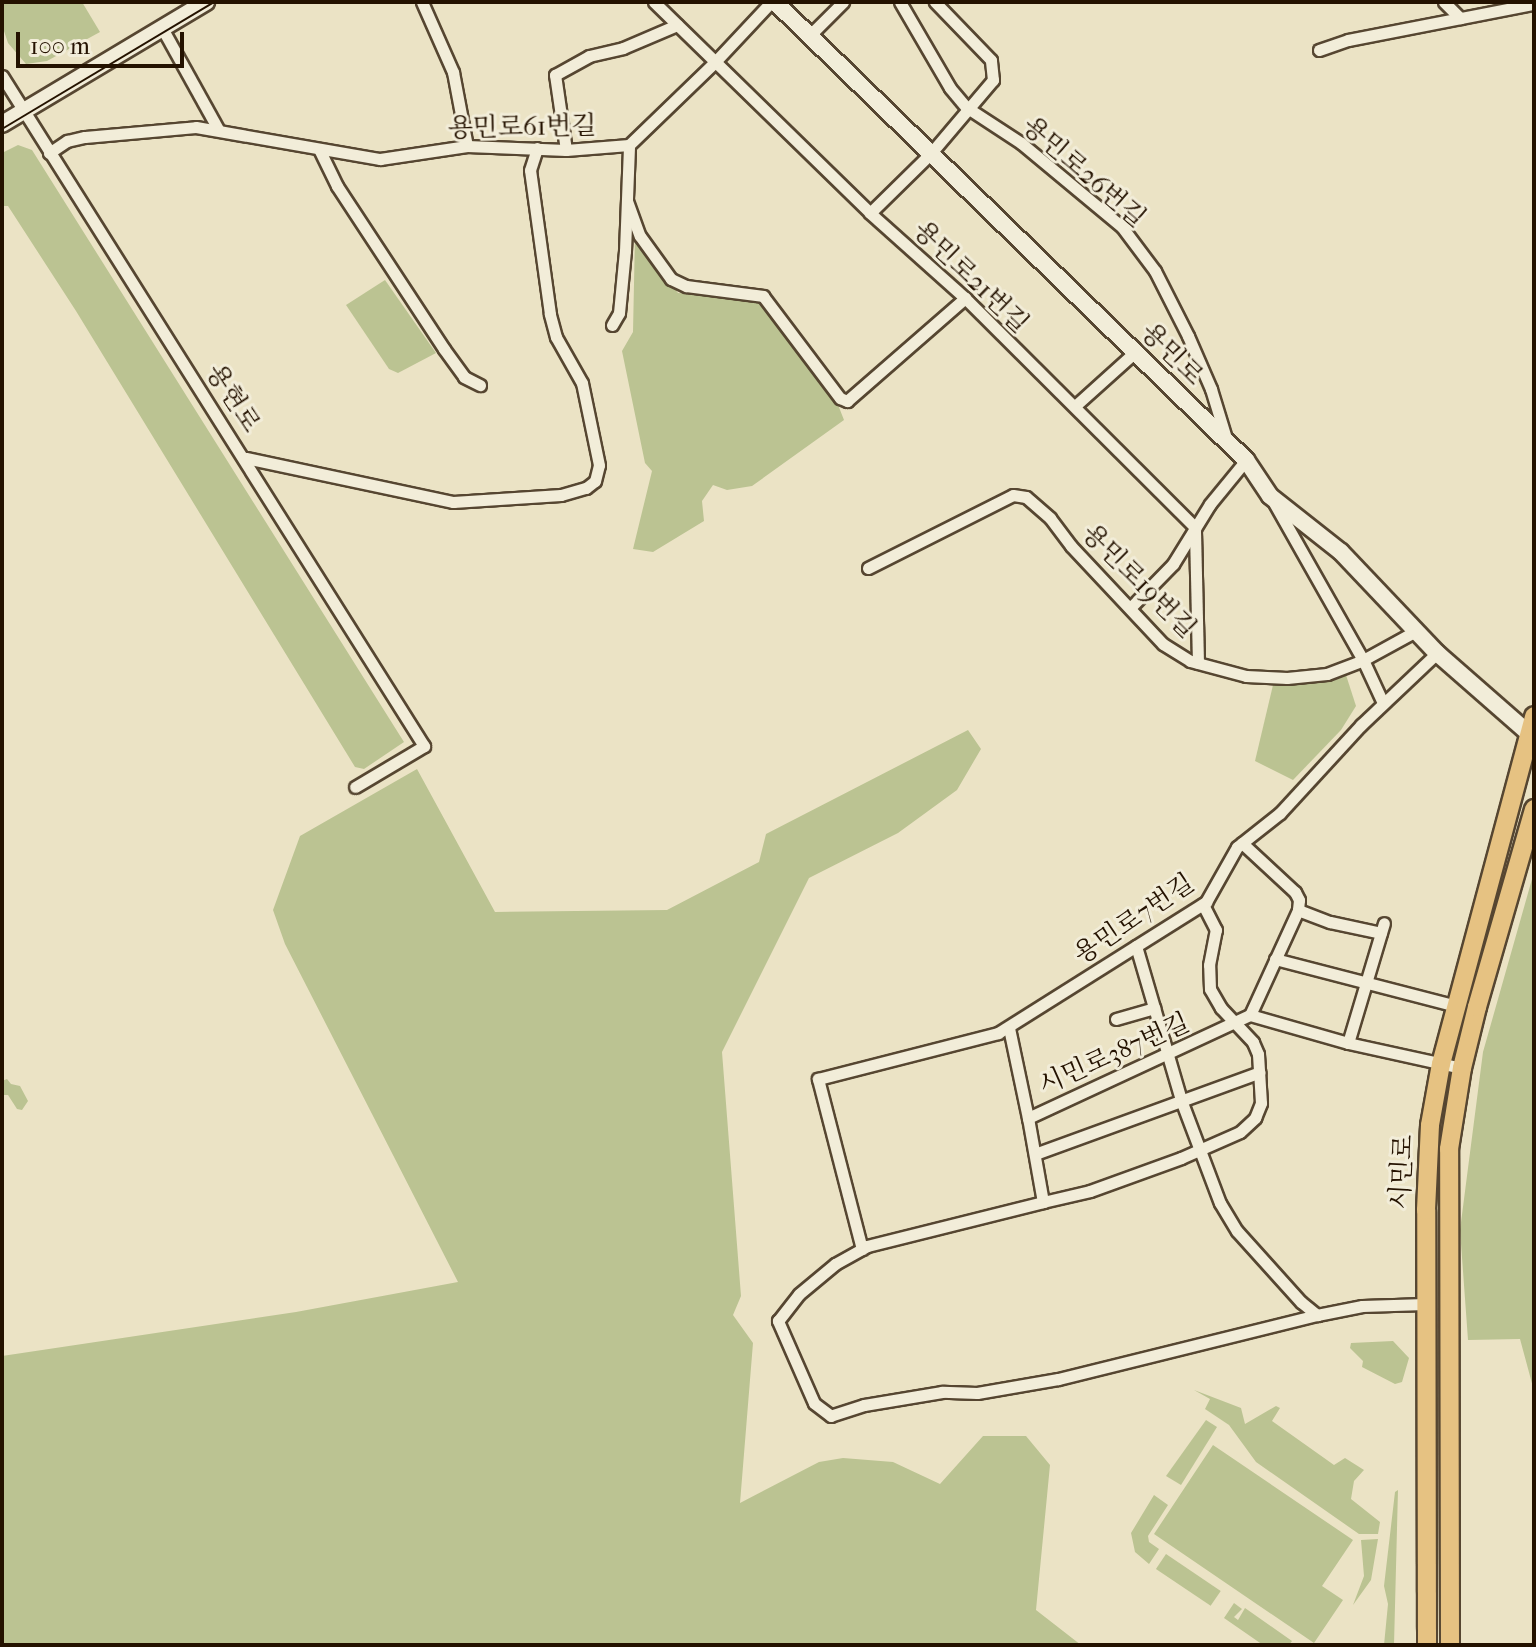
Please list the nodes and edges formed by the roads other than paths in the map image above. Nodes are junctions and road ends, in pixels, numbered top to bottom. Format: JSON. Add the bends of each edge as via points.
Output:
{"nodes":[{"id":1,"x":206,"y":2,"type":"edge"},
{"id":2,"x":422,"y":2,"type":"edge"},
{"id":3,"x":654,"y":2,"type":"edge"},
{"id":4,"x":773,"y":2,"type":"edge"},
{"id":5,"x":843,"y":2,"type":"edge"},
{"id":6,"x":900,"y":2,"type":"edge"},
{"id":7,"x":935,"y":2,"type":"edge"},
{"id":8,"x":1444,"y":2,"type":"edge"},
{"id":9,"x":1534,"y":4,"type":"edge"},
{"id":10,"x":187,"y":7,"type":"edge"},
{"id":11,"x":1460,"y":18,"type":"junction"},
{"id":12,"x":677,"y":25,"type":"junction"},
{"id":13,"x":162,"y":28,"type":"junction"},
{"id":14,"x":810,"y":35,"type":"junction"},
{"id":15,"x":1319,"y":50,"type":"dead end"},
{"id":16,"x":713,"y":64,"type":"junction"},
{"id":17,"x":2,"y":76,"type":"edge"},
{"id":18,"x":966,"y":107,"type":"junction"},
{"id":19,"x":25,"y":111,"type":"junction"},
{"id":20,"x":2,"y":124,"type":"edge"},
{"id":21,"x":218,"y":129,"type":"junction"},
{"id":22,"x":629,"y":145,"type":"junction"},
{"id":23,"x":467,"y":146,"type":"junction"},
{"id":24,"x":537,"y":148,"type":"junction"},
{"id":25,"x":566,"y":150,"type":"junction"},
{"id":26,"x":320,"y":151,"type":"junction"},
{"id":27,"x":49,"y":153,"type":"junction"},
{"id":28,"x":931,"y":153,"type":"junction"},
{"id":29,"x":627,"y":201,"type":"junction"},
{"id":30,"x":870,"y":213,"type":"junction"},
{"id":31,"x":965,"y":298,"type":"junction"},
{"id":32,"x":612,"y":325,"type":"dead end"},
{"id":33,"x":1135,"y":352,"type":"junction"},
{"id":34,"x":480,"y":385,"type":"dead end"},
{"id":35,"x":1075,"y":406,"type":"junction"},
{"id":36,"x":1228,"y":442,"type":"junction"},
{"id":37,"x":246,"y":458,"type":"junction"},
{"id":38,"x":1246,"y":460,"type":"junction"},
{"id":39,"x":1270,"y":496,"type":"junction"},
{"id":40,"x":1195,"y":527,"type":"junction"},
{"id":41,"x":868,"y":568,"type":"dead end"},
{"id":42,"x":1131,"y":607,"type":"junction"},
{"id":43,"x":1416,"y":631,"type":"junction"},
{"id":44,"x":1437,"y":653,"type":"junction"},
{"id":45,"x":1363,"y":660,"type":"junction"},
{"id":46,"x":1198,"y":663,"type":"junction"},
{"id":47,"x":1383,"y":703,"type":"junction"},
{"id":48,"x":1534,"y":716,"type":"edge"},
{"id":49,"x":1531,"y":736,"type":"edge"},
{"id":50,"x":355,"y":787,"type":"dead end"},
{"id":51,"x":1534,"y":809,"type":"edge"},
{"id":52,"x":1242,"y":843,"type":"junction"},
{"id":53,"x":1203,"y":904,"type":"junction"},
{"id":54,"x":1298,"y":910,"type":"junction"},
{"id":55,"x":1136,"y":946,"type":"junction"},
{"id":56,"x":1275,"y":959,"type":"junction"},
{"id":57,"x":1367,"y":982,"type":"junction"},
{"id":58,"x":1457,"y":1006,"type":"junction"},
{"id":59,"x":1154,"y":1008,"type":"junction"},
{"id":60,"x":1250,"y":1015,"type":"junction"},
{"id":61,"x":1116,"y":1019,"type":"dead end"},
{"id":62,"x":1234,"y":1023,"type":"junction"},
{"id":63,"x":1009,"y":1028,"type":"junction"},
{"id":64,"x":1348,"y":1043,"type":"junction"},
{"id":65,"x":1167,"y":1052,"type":"junction"},
{"id":66,"x":1441,"y":1064,"type":"junction"},
{"id":67,"x":1462,"y":1068,"type":"junction"},
{"id":68,"x":1260,"y":1072,"type":"junction"},
{"id":69,"x":1181,"y":1100,"type":"junction"},
{"id":70,"x":1028,"y":1118,"type":"junction"},
{"id":71,"x":1200,"y":1150,"type":"junction"},
{"id":72,"x":1035,"y":1154,"type":"junction"},
{"id":73,"x":1043,"y":1202,"type":"junction"},
{"id":74,"x":862,"y":1249,"type":"junction"},
{"id":75,"x":1425,"y":1304,"type":"junction"},
{"id":76,"x":1317,"y":1315,"type":"junction"},
{"id":77,"x":1427,"y":1645,"type":"edge"},
{"id":78,"x":1450,"y":1645,"type":"edge"}],
"edges":[{"from":1,"to":10,"type":"street"},
{"from":2,"to":23,"type":"street","via":[[453,72]]},
{"from":3,"to":12,"type":"street","name":"용민로21번길"},
{"from":4,"to":14,"type":"street","name":"용민로"},
{"from":4,"to":16,"type":"street","name":"용민로61번길"},
{"from":5,"to":14,"type":"street"},
{"from":6,"to":18,"type":"street","name":"용민로26번길"},
{"from":7,"to":18,"type":"street","via":[[991,60],[994,70],[993,80]]},
{"from":8,"to":11,"type":"street"},
{"from":9,"to":11,"type":"street"},
{"from":10,"to":13,"type":"street"},
{"from":11,"to":15,"type":"street"},
{"from":12,"to":16,"type":"street","name":"용민로21번길"},
{"from":12,"to":25,"type":"street","via":[[589,56],[555,75]]},
{"from":13,"to":19,"type":"street"},
{"from":13,"to":21,"type":"street"},
{"from":14,"to":28,"type":"street","name":"용민로"},
{"from":16,"to":22,"type":"street","name":"용민로61번길"},
{"from":16,"to":30,"type":"street","name":"용민로21번길"},
{"from":17,"to":19,"type":"street","name":"용현로"},
{"from":18,"to":28,"type":"street"},
{"from":18,"to":36,"type":"street","name":"용민로26번길","via":[[1021,143],[1122,227],[1155,271],[1188,336]]},
{"from":19,"to":20,"type":"street"},
{"from":19,"to":27,"type":"street","name":"용현로"},
{"from":21,"to":26,"type":"street","name":"용민로61번길"},
{"from":21,"to":27,"type":"street","name":"용민로61번길","via":[[85,137]]},
{"from":22,"to":25,"type":"street","name":"용민로61번길"},
{"from":22,"to":29,"type":"street"},
{"from":23,"to":24,"type":"street","name":"용민로61번길"},
{"from":23,"to":26,"type":"street","name":"용민로61번길","via":[[380,159]]},
{"from":24,"to":25,"type":"street","name":"용민로61번길"},
{"from":24,"to":37,"type":"street","via":[[530,170],[550,314],[556,337],[582,383],[599,465],[595,481],[586,488],[537,498],[453,502]]},
{"from":26,"to":34,"type":"street","via":[[337,186],[444,349],[464,377]]},
{"from":27,"to":37,"type":"street","name":"용현로"},
{"from":28,"to":30,"type":"street"},
{"from":28,"to":33,"type":"street","name":"용민로"},
{"from":29,"to":31,"type":"street","via":[[640,236],[671,279],[686,286],[763,296],[847,401]]},
{"from":29,"to":32,"type":"street","via":[[619,313]]},
{"from":30,"to":31,"type":"street","name":"용민로21번길"},
{"from":31,"to":35,"type":"street","name":"용민로21번길"},
{"from":33,"to":35,"type":"street"},
{"from":33,"to":36,"type":"street","name":"용민로"},
{"from":35,"to":40,"type":"street","name":"용민로21번길"},
{"from":36,"to":38,"type":"street","name":"용민로"},
{"from":37,"to":50,"type":"street","name":"용현로","via":[[424,746]]},
{"from":38,"to":39,"type":"street","name":"용민로"},
{"from":38,"to":40,"type":"street"},
{"from":39,"to":43,"type":"street","name":"용민로","via":[[1341,552]]},
{"from":39,"to":45,"type":"street"},
{"from":40,"to":42,"type":"street","via":[[1173,564]]},
{"from":40,"to":46,"type":"street"},
{"from":41,"to":42,"type":"street","name":"용민로19번길","via":[[1013,495],[1026,497],[1050,518]]},
{"from":42,"to":46,"type":"street","name":"용민로19번길","via":[[1163,644]]},
{"from":43,"to":44,"type":"street","name":"용민로"},
{"from":43,"to":45,"type":"street","name":"용민로19번길"},
{"from":44,"to":47,"type":"street","name":"용민로7번길"},
{"from":44,"to":49,"type":"street","name":"용민로"},
{"from":45,"to":46,"type":"street","name":"용민로19번길","via":[[1327,674],[1287,678],[1246,676]]},
{"from":45,"to":47,"type":"street"},
{"from":47,"to":52,"type":"street","name":"용민로7번길","via":[[1297,796]]},
{"from":48,"to":49,"type":"main road","name":"시민로"},
{"from":49,"to":58,"type":"main road","name":"시민로"},
{"from":51,"to":67,"type":"main road","name":"시민로"},
{"from":52,"to":53,"type":"street","name":"용민로7번길"},
{"from":52,"to":54,"type":"street","via":[[1295,892]]},
{"from":53,"to":55,"type":"street","name":"용민로7번길"},
{"from":53,"to":62,"type":"street","via":[[1216,930],[1210,989]]},
{"from":54,"to":56,"type":"street"},
{"from":54,"to":57,"type":"street","via":[[1330,922],[1382,928]]},
{"from":55,"to":59,"type":"street"},
{"from":55,"to":63,"type":"street","name":"용민로7번길"},
{"from":56,"to":57,"type":"street"},
{"from":56,"to":60,"type":"street"},
{"from":57,"to":58,"type":"street"},
{"from":57,"to":64,"type":"street"},
{"from":58,"to":66,"type":"main road","name":"시민로"},
{"from":59,"to":61,"type":"street"},
{"from":59,"to":65,"type":"street"},
{"from":60,"to":62,"type":"street","name":"시민로387번길"},
{"from":60,"to":64,"type":"street"},
{"from":62,"to":65,"type":"street","name":"시민로387번길"},
{"from":62,"to":68,"type":"street","via":[[1253,1042]]},
{"from":63,"to":70,"type":"street"},
{"from":63,"to":74,"type":"street","name":"용민로7번길","via":[[818,1079]]},
{"from":64,"to":66,"type":"street"},
{"from":65,"to":69,"type":"street"},
{"from":65,"to":70,"type":"street","name":"시민로387번길"},
{"from":66,"to":67,"type":"street"},
{"from":66,"to":75,"type":"main road","name":"시민로","via":[[1427,1170]]},
{"from":67,"to":78,"type":"main road","name":"시민로","via":[[1449,1176]]},
{"from":68,"to":69,"type":"street"},
{"from":68,"to":71,"type":"street","via":[[1261,1103],[1255,1118],[1240,1132]]},
{"from":69,"to":71,"type":"street"},
{"from":69,"to":72,"type":"street"},
{"from":70,"to":72,"type":"street","name":"시민로387번길"},
{"from":71,"to":73,"type":"street","via":[[1090,1191]]},
{"from":71,"to":76,"type":"street","via":[[1237,1231]]},
{"from":72,"to":73,"type":"street","name":"시민로387번길"},
{"from":73,"to":74,"type":"street"},
{"from":74,"to":76,"type":"street","via":[[799,1294],[778,1321],[814,1403],[831,1416],[880,1402],[1058,1379]]},
{"from":75,"to":76,"type":"street","via":[[1362,1306]]},
{"from":75,"to":77,"type":"main road","name":"시민로"}]}
